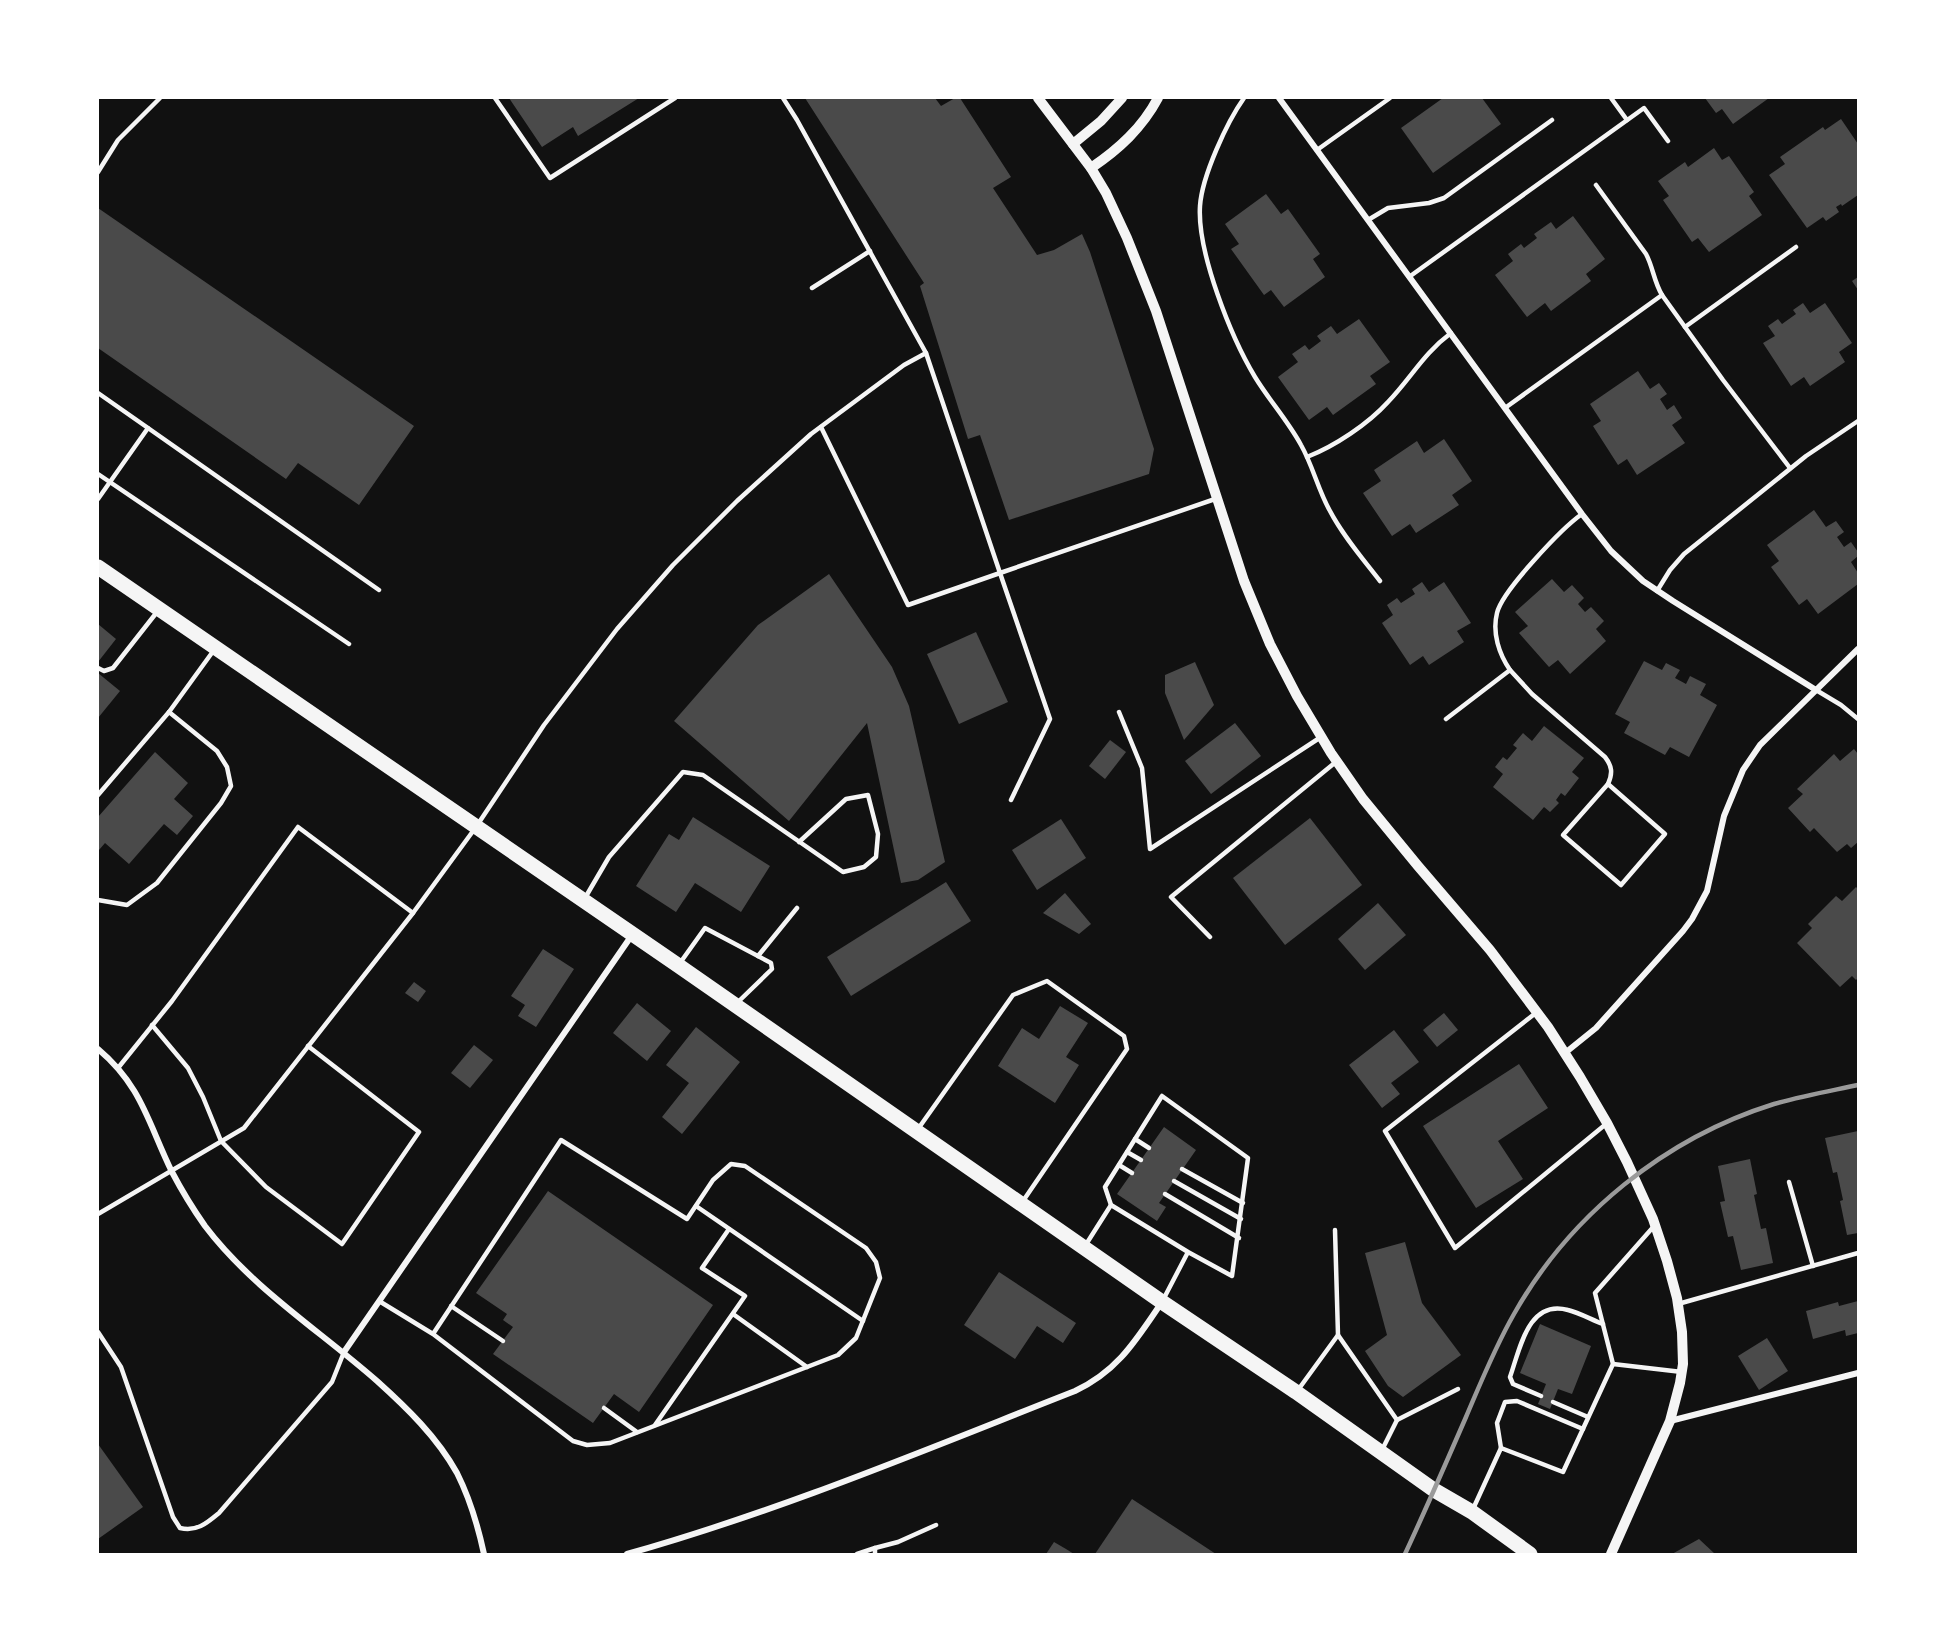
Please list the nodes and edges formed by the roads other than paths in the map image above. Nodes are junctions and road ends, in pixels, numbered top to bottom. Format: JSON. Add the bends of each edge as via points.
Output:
{"nodes":[{"id":1,"x":160,"y":98,"type":"edge"},
{"id":2,"x":495,"y":98,"type":"edge"},
{"id":3,"x":675,"y":98,"type":"edge"},
{"id":4,"x":783,"y":98,"type":"edge"},
{"id":5,"x":1038,"y":98,"type":"edge"},
{"id":6,"x":1122,"y":98,"type":"edge"},
{"id":7,"x":1158,"y":98,"type":"edge"},
{"id":8,"x":1244,"y":98,"type":"edge"},
{"id":9,"x":1279,"y":98,"type":"edge"},
{"id":10,"x":1390,"y":98,"type":"edge"},
{"id":11,"x":1611,"y":98,"type":"edge"},
{"id":12,"x":1552,"y":120,"type":"dead end"},
{"id":13,"x":1627,"y":120,"type":"junction"},
{"id":14,"x":1668,"y":141,"type":"dead end"},
{"id":15,"x":1073,"y":144,"type":"junction"},
{"id":16,"x":1317,"y":150,"type":"junction"},
{"id":17,"x":1091,"y":168,"type":"junction"},
{"id":18,"x":98,"y":172,"type":"edge"},
{"id":19,"x":1596,"y":185,"type":"dead end"},
{"id":20,"x":1368,"y":220,"type":"junction"},
{"id":21,"x":1796,"y":247,"type":"dead end"},
{"id":22,"x":870,"y":251,"type":"junction"},
{"id":23,"x":1410,"y":277,"type":"junction"},
{"id":24,"x":812,"y":288,"type":"dead end"},
{"id":25,"x":1662,"y":295,"type":"junction"},
{"id":26,"x":1685,"y":327,"type":"junction"},
{"id":27,"x":1451,"y":333,"type":"junction"},
{"id":28,"x":926,"y":353,"type":"junction"},
{"id":29,"x":98,"y":393,"type":"edge"},
{"id":30,"x":1504,"y":408,"type":"junction"},
{"id":31,"x":1858,"y":421,"type":"edge"},
{"id":32,"x":821,"y":427,"type":"junction"},
{"id":33,"x":148,"y":428,"type":"junction"},
{"id":34,"x":1307,"y":457,"type":"junction"},
{"id":35,"x":1790,"y":468,"type":"junction"},
{"id":36,"x":98,"y":474,"type":"edge"},
{"id":37,"x":109,"y":482,"type":"junction"},
{"id":38,"x":1218,"y":498,"type":"junction"},
{"id":39,"x":98,"y":499,"type":"edge"},
{"id":40,"x":1582,"y":514,"type":"junction"},
{"id":41,"x":98,"y":569,"type":"edge"},
{"id":42,"x":1000,"y":573,"type":"junction"},
{"id":43,"x":1380,"y":581,"type":"dead end"},
{"id":44,"x":379,"y":590,"type":"dead end"},
{"id":45,"x":1657,"y":591,"type":"junction"},
{"id":46,"x":159,"y":609,"type":"junction"},
{"id":47,"x":349,"y":644,"type":"dead end"},
{"id":48,"x":215,"y":648,"type":"junction"},
{"id":49,"x":1858,"y":648,"type":"edge"},
{"id":50,"x":98,"y":668,"type":"edge"},
{"id":51,"x":1510,"y":670,"type":"junction"},
{"id":52,"x":1816,"y":690,"type":"junction"},
{"id":53,"x":169,"y":712,"type":"junction"},
{"id":54,"x":1119,"y":712,"type":"dead end"},
{"id":55,"x":1446,"y":719,"type":"dead end"},
{"id":56,"x":1858,"y":719,"type":"edge"},
{"id":57,"x":1321,"y":737,"type":"junction"},
{"id":58,"x":1337,"y":761,"type":"junction"},
{"id":59,"x":1608,"y":784,"type":"junction"},
{"id":60,"x":98,"y":795,"type":"edge"},
{"id":61,"x":1011,"y":800,"type":"dead end"},
{"id":62,"x":476,"y":827,"type":"junction"},
{"id":63,"x":799,"y":842,"type":"junction"},
{"id":64,"x":98,"y":900,"type":"edge"},
{"id":65,"x":583,"y":900,"type":"junction"},
{"id":66,"x":797,"y":908,"type":"dead end"},
{"id":67,"x":412,"y":914,"type":"junction"},
{"id":68,"x":632,"y":934,"type":"junction"},
{"id":69,"x":1209,"y":937,"type":"dead end"},
{"id":70,"x":758,"y":956,"type":"junction"},
{"id":71,"x":679,"y":966,"type":"junction"},
{"id":72,"x":735,"y":1005,"type":"junction"},
{"id":73,"x":1537,"y":1012,"type":"junction"},
{"id":74,"x":152,"y":1025,"type":"junction"},
{"id":75,"x":308,"y":1046,"type":"junction"},
{"id":76,"x":98,"y":1049,"type":"edge"},
{"id":77,"x":1565,"y":1053,"type":"junction"},
{"id":78,"x":118,"y":1068,"type":"junction"},
{"id":79,"x":1607,"y":1123,"type":"junction"},
{"id":80,"x":917,"y":1131,"type":"junction"},
{"id":81,"x":1135,"y":1139,"type":"junction"},
{"id":82,"x":221,"y":1141,"type":"junction"},
{"id":83,"x":1149,"y":1148,"type":"dead end"},
{"id":84,"x":1127,"y":1152,"type":"junction"},
{"id":85,"x":1141,"y":1160,"type":"dead end"},
{"id":86,"x":1119,"y":1165,"type":"junction"},
{"id":87,"x":1182,"y":1169,"type":"dead end"},
{"id":88,"x":172,"y":1171,"type":"junction"},
{"id":89,"x":1132,"y":1173,"type":"dead end"},
{"id":90,"x":1174,"y":1181,"type":"dead end"},
{"id":91,"x":1789,"y":1182,"type":"dead end"},
{"id":92,"x":1165,"y":1194,"type":"dead end"},
{"id":93,"x":1243,"y":1203,"type":"junction"},
{"id":94,"x":1021,"y":1204,"type":"junction"},
{"id":95,"x":1111,"y":1205,"type":"junction"},
{"id":96,"x":696,"y":1206,"type":"junction"},
{"id":97,"x":98,"y":1214,"type":"edge"},
{"id":98,"x":1241,"y":1219,"type":"junction"},
{"id":99,"x":1655,"y":1225,"type":"junction"},
{"id":100,"x":729,"y":1229,"type":"junction"},
{"id":101,"x":1335,"y":1230,"type":"dead end"},
{"id":102,"x":1239,"y":1238,"type":"junction"},
{"id":103,"x":1084,"y":1247,"type":"junction"},
{"id":104,"x":1188,"y":1252,"type":"junction"},
{"id":105,"x":1858,"y":1253,"type":"edge"},
{"id":106,"x":1814,"y":1266,"type":"junction"},
{"id":107,"x":379,"y":1301,"type":"junction"},
{"id":108,"x":1162,"y":1302,"type":"junction"},
{"id":109,"x":1678,"y":1304,"type":"junction"},
{"id":110,"x":451,"y":1306,"type":"junction"},
{"id":111,"x":733,"y":1314,"type":"junction"},
{"id":112,"x":863,"y":1321,"type":"junction"},
{"id":113,"x":1603,"y":1324,"type":"junction"},
{"id":114,"x":98,"y":1332,"type":"edge"},
{"id":115,"x":433,"y":1334,"type":"junction"},
{"id":116,"x":1338,"y":1335,"type":"junction"},
{"id":117,"x":503,"y":1341,"type":"dead end"},
{"id":118,"x":344,"y":1352,"type":"junction"},
{"id":119,"x":1613,"y":1364,"type":"junction"},
{"id":120,"x":807,"y":1366,"type":"junction"},
{"id":121,"x":1682,"y":1372,"type":"junction"},
{"id":122,"x":1858,"y":1373,"type":"edge"},
{"id":123,"x":1522,"y":1388,"type":"junction"},
{"id":124,"x":1458,"y":1389,"type":"dead end"},
{"id":125,"x":1296,"y":1392,"type":"junction"},
{"id":126,"x":1542,"y":1396,"type":"dead end"},
{"id":127,"x":1516,"y":1401,"type":"junction"},
{"id":128,"x":1553,"y":1402,"type":"dead end"},
{"id":129,"x":604,"y":1408,"type":"dead end"},
{"id":130,"x":1588,"y":1417,"type":"junction"},
{"id":131,"x":1397,"y":1420,"type":"junction"},
{"id":132,"x":1670,"y":1421,"type":"junction"},
{"id":133,"x":655,"y":1425,"type":"junction"},
{"id":134,"x":1583,"y":1429,"type":"junction"},
{"id":135,"x":637,"y":1432,"type":"junction"},
{"id":136,"x":1501,"y":1448,"type":"junction"},
{"id":137,"x":1380,"y":1452,"type":"junction"},
{"id":138,"x":1472,"y":1512,"type":"junction"},
{"id":139,"x":936,"y":1525,"type":"dead end"},
{"id":140,"x":875,"y":1551,"type":"edge"},
{"id":141,"x":484,"y":1554,"type":"edge"},
{"id":142,"x":627,"y":1554,"type":"edge"},
{"id":143,"x":857,"y":1554,"type":"edge"},
{"id":144,"x":1530,"y":1554,"type":"edge"},
{"id":145,"x":1611,"y":1554,"type":"edge"}],
"edges":[{"from":1,"to":18,"type":"lane","via":[[118,140]]},
{"from":2,"to":3,"type":"lane","via":[[550,178]]},
{"from":4,"to":22,"type":"lane"},
{"from":5,"to":15,"type":"street"},
{"from":6,"to":15,"type":"street"},
{"from":7,"to":17,"type":"street","via":[[1146,120],[1127,140]]},
{"from":8,"to":34,"type":"lane","via":[[1203,183],[1203,244],[1241,351]]},
{"from":9,"to":16,"type":"street"},
{"from":10,"to":16,"type":"lane"},
{"from":11,"to":13,"type":"lane"},
{"from":12,"to":20,"type":"lane","via":[[1444,198],[1388,208]]},
{"from":13,"to":14,"type":"lane","via":[[1644,108]]},
{"from":13,"to":23,"type":"lane"},
{"from":15,"to":17,"type":"street"},
{"from":16,"to":20,"type":"street"},
{"from":17,"to":38,"type":"street","via":[[1117,214],[1145,284]]},
{"from":19,"to":25,"type":"lane","via":[[1646,254]]},
{"from":20,"to":23,"type":"street"},
{"from":21,"to":26,"type":"lane"},
{"from":22,"to":24,"type":"lane"},
{"from":22,"to":28,"type":"lane"},
{"from":23,"to":27,"type":"street"},
{"from":25,"to":26,"type":"lane"},
{"from":25,"to":30,"type":"lane"},
{"from":26,"to":35,"type":"lane"},
{"from":27,"to":30,"type":"street"},
{"from":27,"to":34,"type":"lane","via":[[1425,356],[1379,411],[1334,444]]},
{"from":28,"to":32,"type":"lane","via":[[904,364]]},
{"from":28,"to":42,"type":"lane"},
{"from":29,"to":33,"type":"lane"},
{"from":30,"to":40,"type":"street"},
{"from":31,"to":35,"type":"lane"},
{"from":32,"to":42,"type":"lane","via":[[908,605]]},
{"from":32,"to":62,"type":"lane","via":[[717,521],[617,629],[544,725]]},
{"from":33,"to":37,"type":"lane"},
{"from":33,"to":44,"type":"lane"},
{"from":34,"to":43,"type":"lane","via":[[1331,514]]},
{"from":35,"to":45,"type":"lane","via":[[1684,554]]},
{"from":36,"to":37,"type":"lane"},
{"from":37,"to":39,"type":"lane"},
{"from":37,"to":47,"type":"lane"},
{"from":38,"to":42,"type":"lane"},
{"from":38,"to":57,"type":"street","via":[[1262,626]]},
{"from":40,"to":45,"type":"street","via":[[1621,561]]},
{"from":40,"to":51,"type":"lane","via":[[1555,537],[1500,603],[1497,645]]},
{"from":41,"to":46,"type":"main road"},
{"from":42,"to":61,"type":"lane","via":[[1050,719]]},
{"from":45,"to":52,"type":"street"},
{"from":46,"to":48,"type":"main road"},
{"from":46,"to":50,"type":"lane","via":[[113,668]]},
{"from":48,"to":53,"type":"lane"},
{"from":48,"to":62,"type":"main road"},
{"from":49,"to":52,"type":"street"},
{"from":51,"to":55,"type":"lane"},
{"from":51,"to":59,"type":"lane","via":[[1605,757],[1612,774]]},
{"from":52,"to":56,"type":"lane"},
{"from":52,"to":77,"type":"street","via":[[1760,745],[1743,770],[1724,816],[1707,891],[1692,919],[1588,1036]]},
{"from":53,"to":60,"type":"lane"},
{"from":53,"to":64,"type":"lane","via":[[217,752],[227,767],[231,786],[157,883],[127,905]]},
{"from":54,"to":57,"type":"lane","via":[[1142,768],[1150,849]]},
{"from":57,"to":58,"type":"street"},
{"from":58,"to":69,"type":"lane","via":[[1171,897]]},
{"from":58,"to":73,"type":"street"},
{"from":59,"to":59,"type":"lane","via":[[1665,834],[1620,885],[1563,835]]},
{"from":62,"to":65,"type":"main road"},
{"from":62,"to":67,"type":"lane"},
{"from":63,"to":63,"type":"lane","via":[[843,872],[864,867],[876,857],[878,834],[868,795],[846,799]]},
{"from":63,"to":65,"type":"lane","via":[[703,775],[683,772],[609,857]]},
{"from":65,"to":68,"type":"main road"},
{"from":66,"to":70,"type":"lane"},
{"from":67,"to":74,"type":"lane","via":[[298,827]]},
{"from":67,"to":75,"type":"lane"},
{"from":68,"to":71,"type":"main road"},
{"from":68,"to":107,"type":"street"},
{"from":70,"to":71,"type":"lane","via":[[705,928]]},
{"from":70,"to":72,"type":"lane","via":[[771,963],[772,969]]},
{"from":71,"to":72,"type":"main road"},
{"from":72,"to":80,"type":"main road"},
{"from":73,"to":77,"type":"street"},
{"from":73,"to":79,"type":"lane","via":[[1385,1131],[1455,1248]]},
{"from":74,"to":78,"type":"lane"},
{"from":74,"to":82,"type":"lane","via":[[188,1068]]},
{"from":75,"to":82,"type":"lane","via":[[244,1128]]},
{"from":75,"to":82,"type":"lane","via":[[419,1132],[342,1244],[266,1187]]},
{"from":76,"to":78,"type":"street"},
{"from":77,"to":79,"type":"street"},
{"from":78,"to":88,"type":"street","via":[[139,1097]]},
{"from":79,"to":99,"type":"street"},
{"from":80,"to":94,"type":"main road"},
{"from":80,"to":94,"type":"lane","via":[[1013,995],[1047,981],[1124,1036],[1127,1049]]},
{"from":81,"to":83,"type":"lane"},
{"from":81,"to":84,"type":"lane"},
{"from":81,"to":93,"type":"lane","via":[[1162,1096],[1248,1158]]},
{"from":82,"to":88,"type":"lane"},
{"from":84,"to":85,"type":"lane"},
{"from":84,"to":86,"type":"lane"},
{"from":86,"to":89,"type":"lane"},
{"from":86,"to":95,"type":"lane","via":[[1105,1187]]},
{"from":87,"to":93,"type":"lane"},
{"from":88,"to":97,"type":"lane"},
{"from":88,"to":118,"type":"street","via":[[196,1213],[236,1261]]},
{"from":90,"to":98,"type":"lane"},
{"from":91,"to":106,"type":"lane"},
{"from":92,"to":102,"type":"lane"},
{"from":93,"to":98,"type":"lane"},
{"from":94,"to":103,"type":"main road"},
{"from":95,"to":103,"type":"lane"},
{"from":95,"to":104,"type":"lane"},
{"from":96,"to":100,"type":"lane"},
{"from":96,"to":110,"type":"lane","via":[[687,1219],[561,1140]]},
{"from":96,"to":112,"type":"lane","via":[[713,1180],[731,1164],[745,1166],[866,1248],[876,1262],[880,1278]]},
{"from":98,"to":102,"type":"lane"},
{"from":99,"to":109,"type":"street"},
{"from":99,"to":113,"type":"lane","via":[[1595,1293]]},
{"from":100,"to":111,"type":"lane","via":[[702,1268],[745,1296]]},
{"from":100,"to":112,"type":"lane"},
{"from":101,"to":116,"type":"lane"},
{"from":102,"to":104,"type":"lane","via":[[1232,1276]]},
{"from":103,"to":108,"type":"main road"},
{"from":104,"to":108,"type":"lane"},
{"from":105,"to":106,"type":"lane"},
{"from":106,"to":109,"type":"lane"},
{"from":107,"to":115,"type":"lane"},
{"from":107,"to":118,"type":"street"},
{"from":108,"to":125,"type":"main road"},
{"from":108,"to":142,"type":"street","via":[[1119,1362],[1075,1391],[738,1520]]},
{"from":109,"to":121,"type":"street"},
{"from":110,"to":115,"type":"lane"},
{"from":110,"to":117,"type":"lane"},
{"from":111,"to":120,"type":"lane"},
{"from":111,"to":133,"type":"lane"},
{"from":112,"to":120,"type":"lane","via":[[856,1338],[838,1355]]},
{"from":113,"to":119,"type":"lane"},
{"from":113,"to":123,"type":"lane","via":[[1566,1310],[1547,1308],[1531,1320],[1509,1377]]},
{"from":114,"to":118,"type":"lane","via":[[121,1367],[173,1517],[180,1528],[190,1530],[203,1526],[219,1513],[332,1382]]},
{"from":115,"to":135,"type":"lane","via":[[573,1441],[587,1445],[610,1443]]},
{"from":116,"to":125,"type":"lane"},
{"from":116,"to":131,"type":"lane"},
{"from":118,"to":141,"type":"street","via":[[411,1413],[446,1455],[471,1504]]},
{"from":119,"to":121,"type":"lane"},
{"from":119,"to":130,"type":"lane"},
{"from":120,"to":133,"type":"lane"},
{"from":121,"to":132,"type":"street"},
{"from":122,"to":132,"type":"street"},
{"from":123,"to":126,"type":"lane"},
{"from":123,"to":127,"type":"lane"},
{"from":124,"to":131,"type":"lane"},
{"from":125,"to":137,"type":"main road"},
{"from":127,"to":134,"type":"lane"},
{"from":127,"to":136,"type":"lane","via":[[1505,1402],[1497,1423]]},
{"from":128,"to":130,"type":"lane"},
{"from":129,"to":135,"type":"lane"},
{"from":130,"to":134,"type":"lane"},
{"from":131,"to":137,"type":"lane"},
{"from":132,"to":145,"type":"street"},
{"from":133,"to":135,"type":"lane"},
{"from":134,"to":136,"type":"lane","via":[[1563,1473]]},
{"from":136,"to":138,"type":"lane"},
{"from":137,"to":138,"type":"main road"},
{"from":138,"to":144,"type":"main road"},
{"from":139,"to":140,"type":"lane"},
{"from":140,"to":143,"type":"lane"}]}
